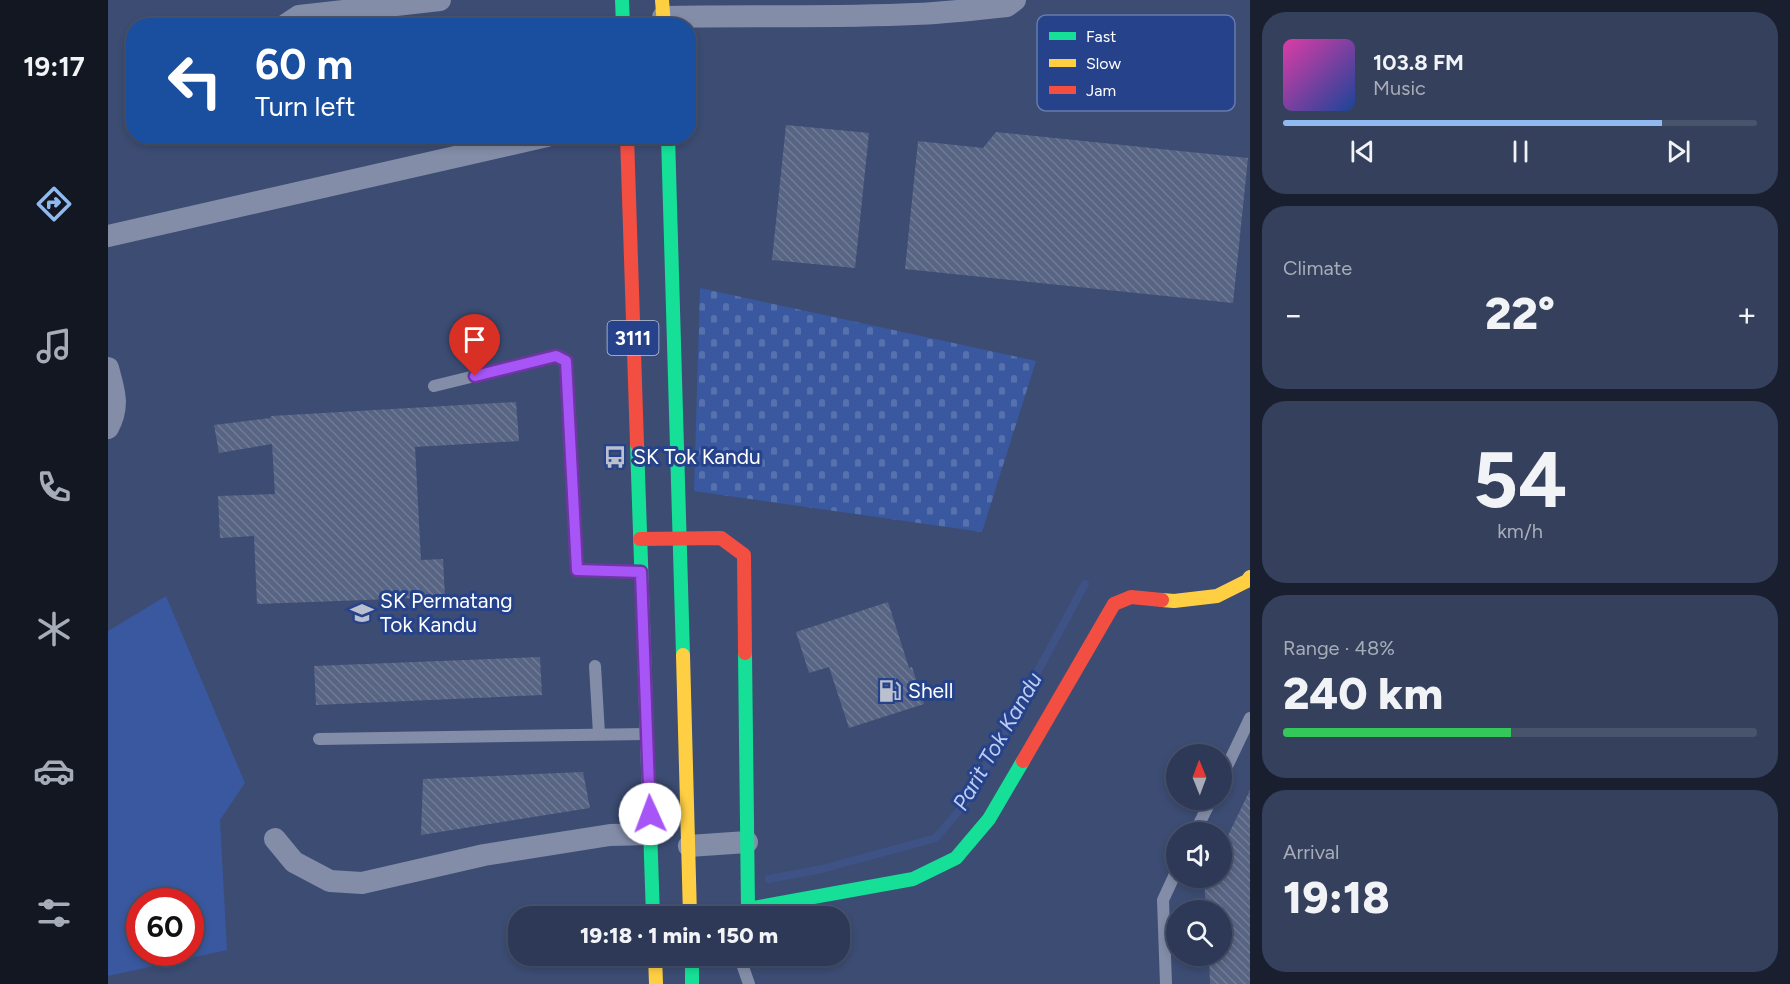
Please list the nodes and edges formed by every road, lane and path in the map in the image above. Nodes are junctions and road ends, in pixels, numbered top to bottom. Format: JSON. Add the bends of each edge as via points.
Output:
{"nodes":[{"id":1,"x":440,"y":0,"type":"edge"},
{"id":2,"x":622,"y":0,"type":"edge"},
{"id":3,"x":1015,"y":0,"type":"edge"},
{"id":4,"x":663,"y":14,"type":"edge"},
{"id":5,"x":294,"y":17,"type":"edge"},
{"id":6,"x":623,"y":18,"type":"edge"},
{"id":7,"x":512,"y":144,"type":"edge"},
{"id":8,"x":627,"y":144,"type":"edge"},
{"id":9,"x":668,"y":144,"type":"edge"},
{"id":10,"x":108,"y":236,"type":"edge"},
{"id":11,"x":108,"y":368,"type":"edge"},
{"id":12,"x":434,"y":386,"type":"dead end"},
{"id":13,"x":108,"y":428,"type":"edge"},
{"id":14,"x":680,"y":538,"type":"junction"},
{"id":15,"x":640,"y":539,"type":"junction"},
{"id":16,"x":641,"y":572,"type":"junction"},
{"id":17,"x":1250,"y":577,"type":"edge"},
{"id":18,"x":596,"y":666,"type":"dead end"},
{"id":19,"x":1250,"y":718,"type":"edge"},
{"id":20,"x":647,"y":734,"type":"junction"},
{"id":21,"x":598,"y":735,"type":"junction"},
{"id":22,"x":319,"y":739,"type":"dead end"},
{"id":23,"x":1232,"y":756,"type":"edge"},
{"id":24,"x":651,"y":834,"type":"junction"},
{"id":25,"x":275,"y":838,"type":"dead end"},
{"id":26,"x":747,"y":842,"type":"junction"},
{"id":27,"x":689,"y":846,"type":"junction"},
{"id":28,"x":1168,"y":888,"type":"edge"},
{"id":29,"x":653,"y":906,"type":"edge"},
{"id":30,"x":690,"y":906,"type":"edge"},
{"id":31,"x":748,"y":906,"type":"edge"},
{"id":32,"x":782,"y":906,"type":"edge"},
{"id":33,"x":655,"y":966,"type":"edge"},
{"id":34,"x":692,"y":966,"type":"edge"},
{"id":35,"x":743,"y":966,"type":"edge"},
{"id":36,"x":656,"y":984,"type":"edge"},
{"id":37,"x":692,"y":984,"type":"edge"},
{"id":38,"x":749,"y":984,"type":"edge"},
{"id":39,"x":1166,"y":984,"type":"edge"}],
"edges":[{"from":1,"to":5,"type":"street"},
{"from":2,"to":6,"type":"main road"},
{"from":3,"to":4,"type":"street","via":[[1007,6],[918,14]]},
{"from":7,"to":10,"type":"street"},
{"from":8,"to":15,"type":"main road","number":"3111"},
{"from":9,"to":14,"type":"main road","number":"3111"},
{"from":11,"to":13,"type":"street","via":[[116,399]]},
{"from":12,"to":16,"type":"lane","via":[[556,356],[566,361],[577,570]]},
{"from":14,"to":15,"type":"main road"},
{"from":14,"to":26,"type":"main road","via":[[721,538],[744,555]]},
{"from":14,"to":27,"type":"main road","number":"3111"},
{"from":15,"to":16,"type":"main road","number":"3111"},
{"from":16,"to":20,"type":"main road","number":"3111"},
{"from":17,"to":32,"type":"main road","via":[[1217,596],[1174,601],[1131,597],[1114,604],[989,819],[956,858],[913,879]]},
{"from":18,"to":21,"type":"lane"},
{"from":19,"to":23,"type":"lane"},
{"from":20,"to":21,"type":"lane"},
{"from":20,"to":24,"type":"main road","number":"3111"},
{"from":21,"to":22,"type":"lane"},
{"from":24,"to":25,"type":"street","via":[[610,836],[484,855],[362,883],[330,881],[294,862]]},
{"from":24,"to":29,"type":"main road","number":"3111"},
{"from":26,"to":27,"type":"street"},
{"from":26,"to":31,"type":"main road"},
{"from":27,"to":30,"type":"main road","number":"3111"},
{"from":28,"to":39,"type":"lane","via":[[1162,900]]},
{"from":33,"to":36,"type":"main road"},
{"from":34,"to":37,"type":"main road"},
{"from":35,"to":38,"type":"lane"}]}
